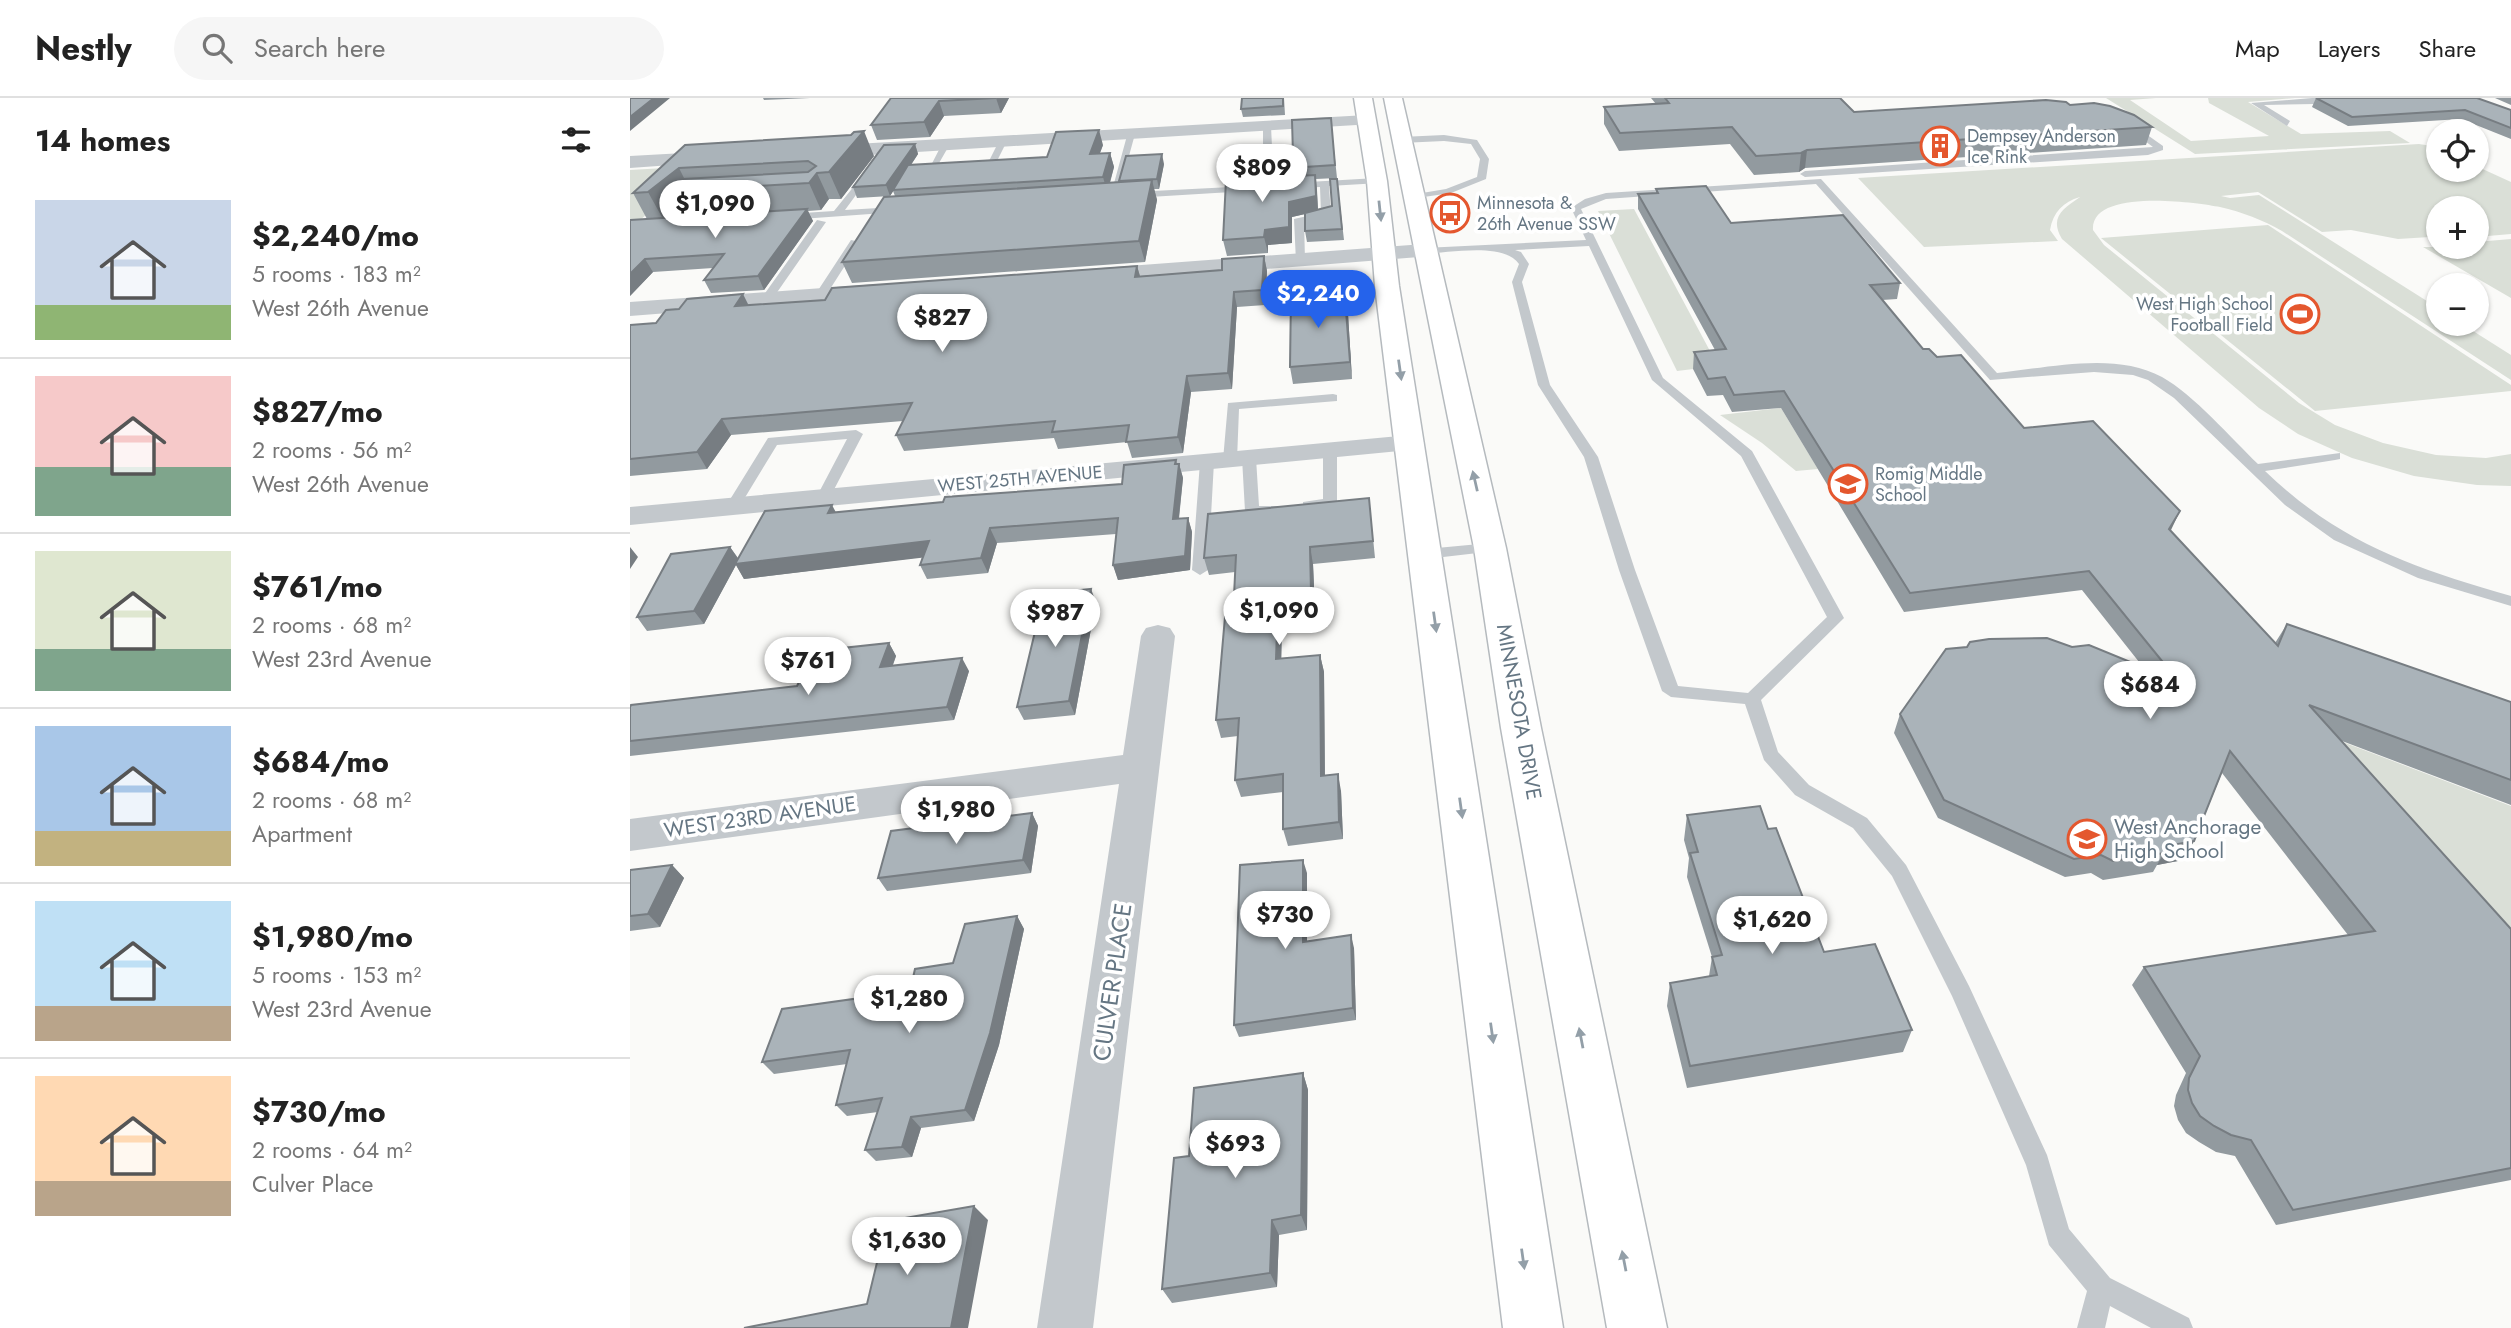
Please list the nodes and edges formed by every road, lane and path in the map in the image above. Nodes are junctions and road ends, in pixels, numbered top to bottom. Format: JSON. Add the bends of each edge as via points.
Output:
{"nodes":[{"id":1,"x":1363,"y":98,"type":"edge"},
{"id":2,"x":1393,"y":98,"type":"edge"},
{"id":3,"x":2316,"y":98,"type":"edge"},
{"id":4,"x":1367,"y":120,"type":"junction"},
{"id":5,"x":2120,"y":120,"type":"edge"},
{"id":6,"x":2287,"y":123,"type":"dead end"},
{"id":7,"x":1267,"y":126,"type":"junction"},
{"id":8,"x":1131,"y":134,"type":"junction"},
{"id":9,"x":1401,"y":140,"type":"junction"},
{"id":10,"x":1003,"y":141,"type":"junction"},
{"id":11,"x":946,"y":144,"type":"junction"},
{"id":12,"x":886,"y":148,"type":"junction"},
{"id":13,"x":800,"y":153,"type":"edge"},
{"id":14,"x":735,"y":156,"type":"edge"},
{"id":15,"x":630,"y":162,"type":"edge"},
{"id":16,"x":1268,"y":168,"type":"edge"},
{"id":17,"x":964,"y":173,"type":"edge"},
{"id":18,"x":940,"y":174,"type":"edge"},
{"id":19,"x":1713,"y":180,"type":"dead end"},
{"id":20,"x":1377,"y":181,"type":"junction"},
{"id":21,"x":1324,"y":183,"type":"junction"},
{"id":22,"x":1285,"y":186,"type":"edge"},
{"id":23,"x":1258,"y":187,"type":"edge"},
{"id":24,"x":1113,"y":196,"type":"junction"},
{"id":25,"x":1099,"y":197,"type":"edge"},
{"id":26,"x":1413,"y":197,"type":"junction"},
{"id":27,"x":906,"y":209,"type":"edge"},
{"id":28,"x":837,"y":214,"type":"junction"},
{"id":29,"x":772,"y":218,"type":"edge"},
{"id":30,"x":871,"y":218,"type":"edge"},
{"id":31,"x":821,"y":222,"type":"dead end"},
{"id":32,"x":1589,"y":239,"type":"junction"},
{"id":33,"x":1503,"y":249,"type":"junction"},
{"id":34,"x":1424,"y":251,"type":"junction"},
{"id":35,"x":1384,"y":254,"type":"junction"},
{"id":36,"x":1300,"y":260,"type":"junction"},
{"id":37,"x":1069,"y":277,"type":"edge"},
{"id":38,"x":892,"y":290,"type":"edge"},
{"id":39,"x":821,"y":295,"type":"junction"},
{"id":40,"x":767,"y":299,"type":"junction"},
{"id":41,"x":630,"y":309,"type":"edge"},
{"id":42,"x":1333,"y":398,"type":"dead end"},
{"id":43,"x":1410,"y":443,"type":"junction"},
{"id":44,"x":1330,"y":450,"type":"junction"},
{"id":45,"x":2335,"y":456,"type":"dead end"},
{"id":46,"x":1229,"y":460,"type":"junction"},
{"id":47,"x":2255,"y":469,"type":"junction"},
{"id":48,"x":823,"y":498,"type":"junction"},
{"id":49,"x":733,"y":506,"type":"junction"},
{"id":50,"x":630,"y":516,"type":"edge"},
{"id":51,"x":1490,"y":548,"type":"junction"},
{"id":52,"x":1426,"y":554,"type":"junction"},
{"id":53,"x":1200,"y":570,"type":"dead end"},
{"id":54,"x":2511,"y":601,"type":"edge"},
{"id":55,"x":1158,"y":636,"type":"dead end"},
{"id":56,"x":1752,"y":699,"type":"junction"},
{"id":57,"x":1141,"y":767,"type":"junction"},
{"id":58,"x":630,"y":835,"type":"edge"},
{"id":59,"x":2101,"y":1287,"type":"junction"},
{"id":60,"x":1065,"y":1328,"type":"edge"},
{"id":61,"x":1533,"y":1328,"type":"edge"},
{"id":62,"x":1637,"y":1328,"type":"edge"},
{"id":63,"x":2091,"y":1328,"type":"edge"},
{"id":64,"x":2179,"y":1328,"type":"edge"}],
"edges":[{"from":1,"to":4,"type":"main road"},
{"from":2,"to":9,"type":"main road","name":"MINNESOTA DRIVE"},
{"from":3,"to":6,"type":"lane","via":[[2299,104],[2255,103]]},
{"from":4,"to":7,"type":"street"},
{"from":4,"to":20,"type":"main road"},
{"from":5,"to":19,"type":"lane","via":[[2161,148]]},
{"from":7,"to":8,"type":"street"},
{"from":7,"to":16,"type":"lane"},
{"from":8,"to":10,"type":"street"},
{"from":8,"to":24,"type":"lane"},
{"from":9,"to":26,"type":"main road","name":"MINNESOTA DRIVE"},
{"from":9,"to":26,"type":"lane","via":[[1474,142],[1486,159],[1482,179]]},
{"from":10,"to":11,"type":"street"},
{"from":10,"to":17,"type":"lane","via":[[988,172]]},
{"from":11,"to":12,"type":"street"},
{"from":11,"to":18,"type":"lane","via":[[928,175]]},
{"from":12,"to":13,"type":"street"},
{"from":12,"to":28,"type":"lane"},
{"from":14,"to":15,"type":"street"},
{"from":20,"to":21,"type":"lane"},
{"from":20,"to":35,"type":"main road","one_way":true},
{"from":21,"to":22,"type":"lane"},
{"from":21,"to":36,"type":"lane","via":[[1326,215],[1299,219]]},
{"from":23,"to":24,"type":"lane"},
{"from":24,"to":25,"type":"lane"},
{"from":26,"to":34,"type":"main road","name":"MINNESOTA DRIVE"},
{"from":27,"to":28,"type":"lane"},
{"from":28,"to":29,"type":"lane"},
{"from":30,"to":39,"type":"lane"},
{"from":31,"to":40,"type":"lane"},
{"from":32,"to":33,"type":"lane"},
{"from":32,"to":34,"type":"lane","via":[[1487,241]]},
{"from":32,"to":47,"type":"lane","via":[[1576,208],[1606,196],[1818,181],[1994,377],[2090,368],[2152,377]]},
{"from":32,"to":56,"type":"lane","via":[[1658,380],[1747,454],[1836,618]]},
{"from":33,"to":34,"type":"lane"},
{"from":33,"to":56,"type":"lane","via":[[1517,254],[1524,264],[1517,282],[1544,385],[1591,457],[1671,691]]},
{"from":34,"to":35,"type":"street"},
{"from":51,"to":34,"type":"main road","name":"MINNESOTA DRIVE","one_way":true},
{"from":35,"to":36,"type":"street"},
{"from":35,"to":43,"type":"main road","one_way":true},
{"from":36,"to":37,"type":"street"},
{"from":38,"to":39,"type":"street"},
{"from":39,"to":40,"type":"street"},
{"from":40,"to":41,"type":"street"},
{"from":42,"to":46,"type":"lane","via":[[1233,406]]},
{"from":43,"to":44,"type":"street","name":"WEST 25TH AVENUE"},
{"from":43,"to":52,"type":"main road"},
{"from":44,"to":46,"type":"street","name":"WEST 25TH AVENUE"},
{"from":44,"to":46,"type":"lane","via":[[1330,502],[1252,511]]},
{"from":45,"to":47,"type":"lane"},
{"from":46,"to":48,"type":"street","name":"WEST 25TH AVENUE"},
{"from":46,"to":53,"type":"lane"},
{"from":47,"to":54,"type":"lane","via":[[2292,503],[2352,544],[2424,576]]},
{"from":48,"to":49,"type":"street","name":"WEST 25TH AVENUE"},
{"from":48,"to":49,"type":"lane","via":[[856,434],[773,441]]},
{"from":49,"to":50,"type":"street","name":"WEST 25TH AVENUE"},
{"from":51,"to":52,"type":"lane"},
{"from":62,"to":51,"type":"main road","name":"MINNESOTA DRIVE","one_way":true},
{"from":52,"to":61,"type":"main road","one_way":true},
{"from":55,"to":57,"type":"street","name":"CULVER PLACE"},
{"from":56,"to":59,"type":"lane","via":[[1770,755],[1802,790],[1860,822],[1899,871],[1961,993],[2038,1164],[2058,1236]]},
{"from":57,"to":58,"type":"street","name":"WEST 23RD AVENUE"},
{"from":57,"to":60,"type":"street","name":"CULVER PLACE"},
{"from":59,"to":63,"type":"lane"},
{"from":59,"to":64,"type":"lane"}]}
